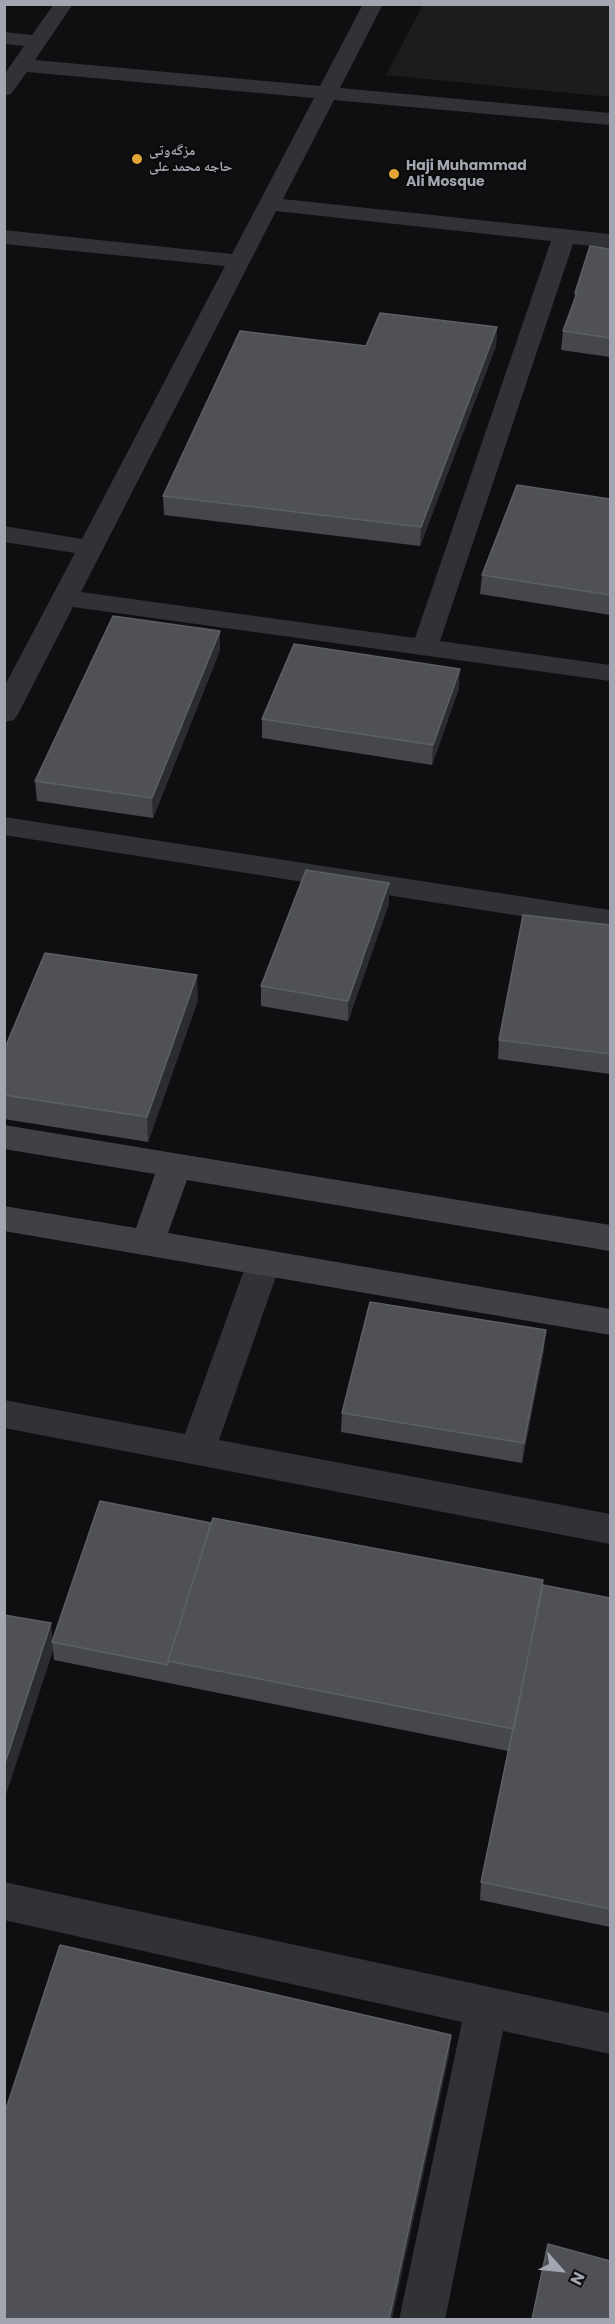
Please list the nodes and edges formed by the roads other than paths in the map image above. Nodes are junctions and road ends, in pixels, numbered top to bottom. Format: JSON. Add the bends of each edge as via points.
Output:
{"nodes":[{"id":1,"x":64,"y":4,"type":"edge"},
{"id":2,"x":373,"y":4,"type":"edge"},
{"id":3,"x":4,"y":38,"type":"edge"},
{"id":4,"x":37,"y":42,"type":"junction"},
{"id":5,"x":20,"y":65,"type":"junction"},
{"id":6,"x":4,"y":90,"type":"edge"},
{"id":7,"x":327,"y":93,"type":"junction"},
{"id":8,"x":610,"y":118,"type":"edge"},
{"id":9,"x":269,"y":204,"type":"junction"},
{"id":10,"x":564,"y":236,"type":"junction"},
{"id":11,"x":4,"y":237,"type":"edge"},
{"id":12,"x":610,"y":241,"type":"edge"},
{"id":13,"x":239,"y":261,"type":"junction"},
{"id":14,"x":4,"y":534,"type":"edge"},
{"id":15,"x":91,"y":548,"type":"junction"},
{"id":16,"x":65,"y":598,"type":"junction"},
{"id":17,"x":424,"y":647,"type":"junction"},
{"id":18,"x":610,"y":673,"type":"edge"},
{"id":19,"x":4,"y":714,"type":"edge"},
{"id":20,"x":4,"y":826,"type":"edge"},
{"id":21,"x":610,"y":920,"type":"edge"},
{"id":22,"x":4,"y":1137,"type":"edge"},
{"id":23,"x":175,"y":1165,"type":"junction"},
{"id":24,"x":4,"y":1218,"type":"edge"},
{"id":25,"x":610,"y":1238,"type":"edge"},
{"id":26,"x":148,"y":1243,"type":"junction"},
{"id":27,"x":264,"y":1262,"type":"junction"},
{"id":28,"x":610,"y":1322,"type":"edge"},
{"id":29,"x":4,"y":1414,"type":"edge"},
{"id":30,"x":197,"y":1451,"type":"junction"},
{"id":31,"x":610,"y":1529,"type":"edge"},
{"id":32,"x":4,"y":1901,"type":"edge"},
{"id":33,"x":487,"y":2006,"type":"junction"},
{"id":34,"x":610,"y":2034,"type":"edge"},
{"id":35,"x":422,"y":2319,"type":"edge"}],
"edges":[{"from":1,"to":4,"type":"street"},
{"from":2,"to":7,"type":"street"},
{"from":3,"to":4,"type":"street"},
{"from":4,"to":5,"type":"street"},
{"from":5,"to":6,"type":"street"},
{"from":5,"to":7,"type":"street"},
{"from":7,"to":8,"type":"street"},
{"from":7,"to":9,"type":"street"},
{"from":9,"to":10,"type":"street"},
{"from":9,"to":13,"type":"street"},
{"from":10,"to":12,"type":"street"},
{"from":10,"to":17,"type":"street"},
{"from":11,"to":13,"type":"street"},
{"from":13,"to":15,"type":"street"},
{"from":14,"to":15,"type":"street"},
{"from":15,"to":16,"type":"street"},
{"from":16,"to":17,"type":"street"},
{"from":16,"to":19,"type":"street"},
{"from":17,"to":18,"type":"street"},
{"from":20,"to":21,"type":"street"},
{"from":22,"to":23,"type":"street"},
{"from":23,"to":25,"type":"street"},
{"from":23,"to":26,"type":"street"},
{"from":24,"to":26,"type":"street"},
{"from":26,"to":27,"type":"street"},
{"from":27,"to":28,"type":"street"},
{"from":27,"to":30,"type":"street"},
{"from":29,"to":30,"type":"street"},
{"from":30,"to":31,"type":"street"},
{"from":32,"to":33,"type":"street"},
{"from":33,"to":34,"type":"street"},
{"from":33,"to":35,"type":"street"}]}
